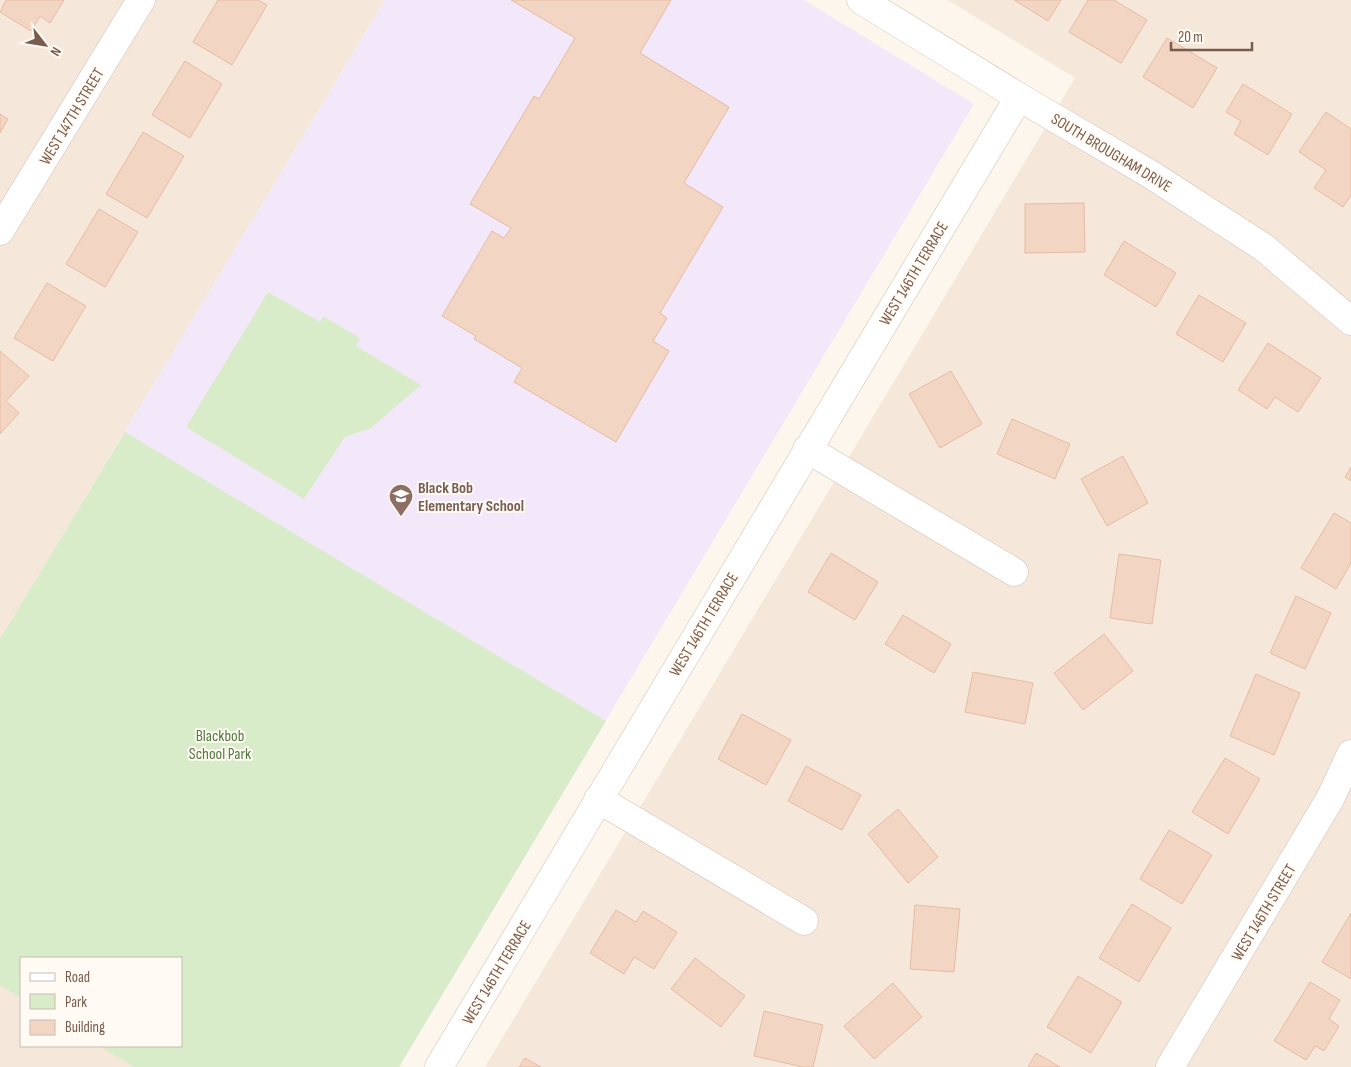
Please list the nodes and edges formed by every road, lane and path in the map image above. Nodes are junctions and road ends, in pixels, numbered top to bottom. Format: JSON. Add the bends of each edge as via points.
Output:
{"nodes":[{"id":1,"x":141,"y":0,"type":"edge"},
{"id":2,"x":861,"y":0,"type":"edge"},
{"id":3,"x":1020,"y":97,"type":"junction"},
{"id":4,"x":0,"y":231,"type":"edge"},
{"id":5,"x":1351,"y":321,"type":"edge"},
{"id":6,"x":807,"y":449,"type":"junction"},
{"id":7,"x":1014,"y":572,"type":"dead end"},
{"id":8,"x":1351,"y":754,"type":"edge"},
{"id":9,"x":598,"y":799,"type":"junction"},
{"id":10,"x":804,"y":921,"type":"dead end"},
{"id":11,"x":439,"y":1067,"type":"edge"},
{"id":12,"x":1170,"y":1067,"type":"edge"}],
"edges":[{"from":1,"to":4,"type":"street","name":"WEST 147TH STREET"},
{"from":2,"to":3,"type":"street","name":"SOUTH BROUGHAM DRIVE"},
{"from":3,"to":5,"type":"street","name":"SOUTH BROUGHAM DRIVE","via":[[1150,174],[1263,247]]},
{"from":3,"to":6,"type":"street","name":"WEST 146TH TERRACE"},
{"from":6,"to":7,"type":"street"},
{"from":6,"to":9,"type":"street","name":"WEST 146TH TERRACE"},
{"from":8,"to":12,"type":"street","name":"WEST 146TH STREET","via":[[1330,799]]},
{"from":9,"to":10,"type":"street"},
{"from":9,"to":11,"type":"street","name":"WEST 146TH TERRACE"}]}
